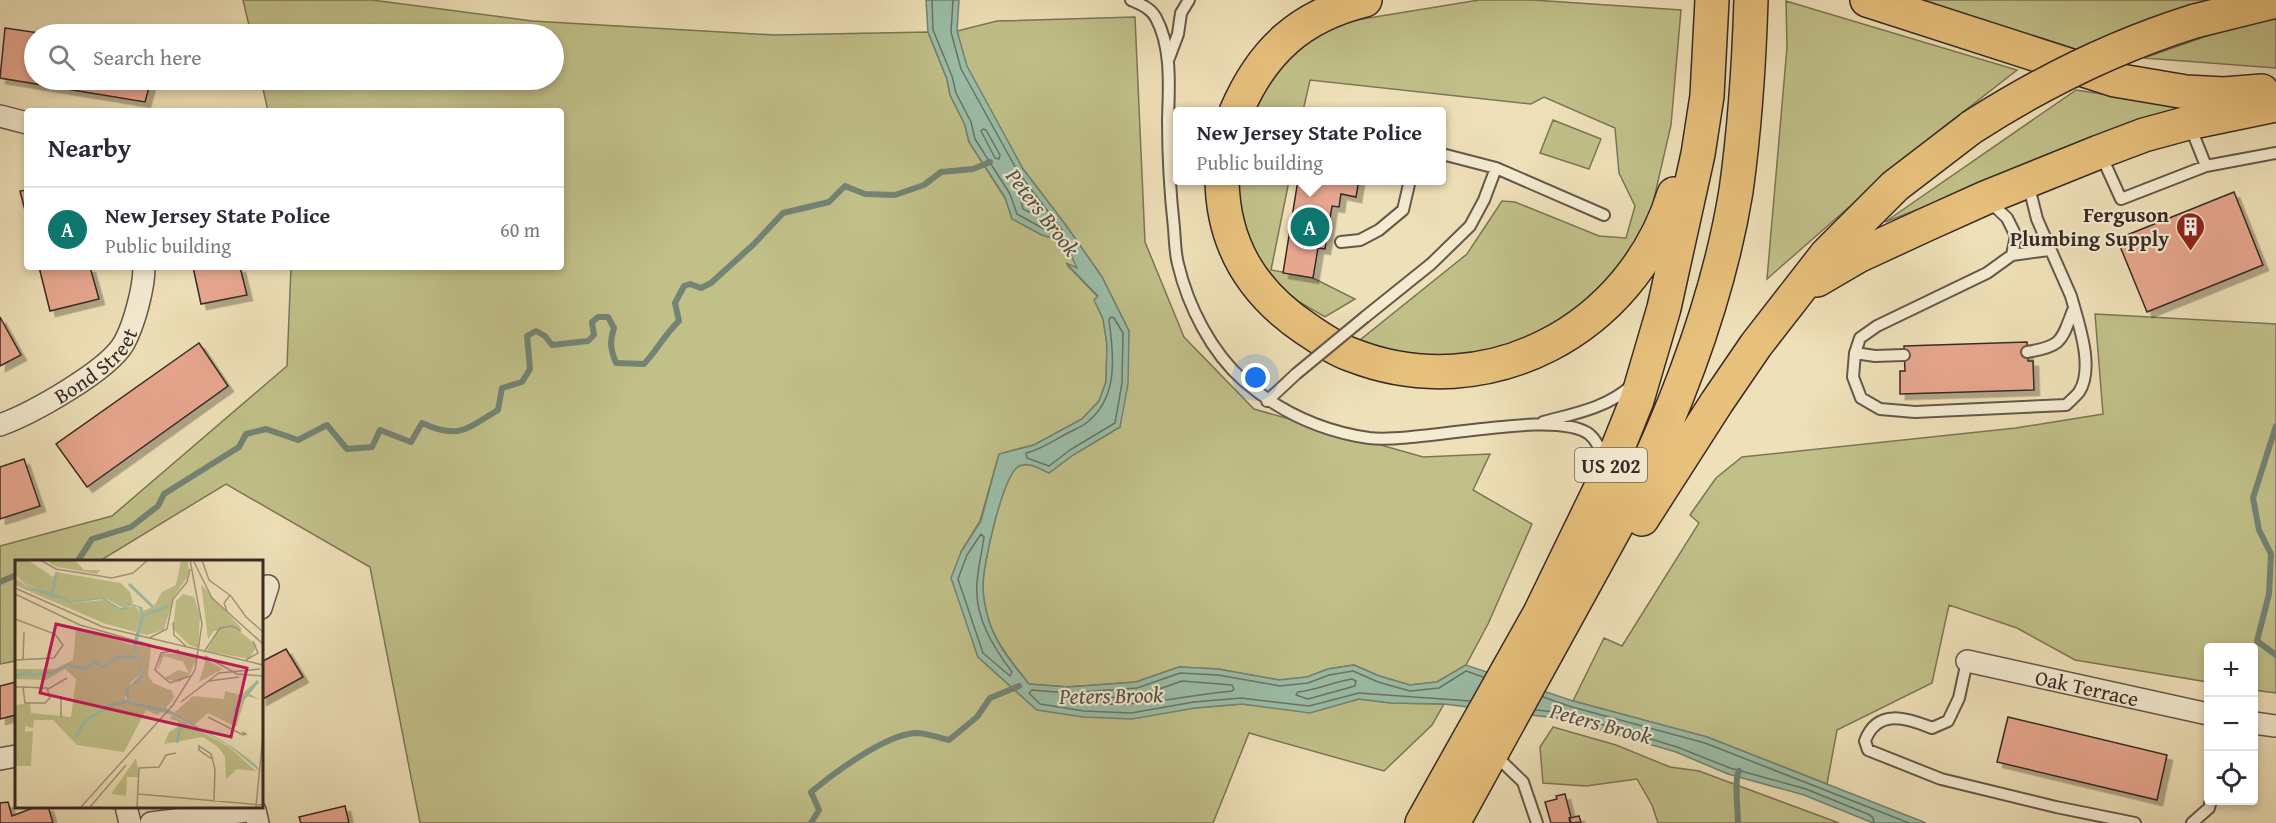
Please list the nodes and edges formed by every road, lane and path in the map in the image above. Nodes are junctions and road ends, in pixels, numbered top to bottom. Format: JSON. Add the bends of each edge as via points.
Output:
{"nodes":[{"id":1,"x":1131,"y":0,"type":"edge"},
{"id":2,"x":1189,"y":0,"type":"edge"},
{"id":3,"x":1365,"y":0,"type":"edge"},
{"id":4,"x":1712,"y":0,"type":"edge"},
{"id":5,"x":1751,"y":0,"type":"edge"},
{"id":6,"x":1867,"y":0,"type":"edge"},
{"id":7,"x":2276,"y":1,"type":"edge"},
{"id":8,"x":1169,"y":58,"type":"junction"},
{"id":9,"x":2276,"y":90,"type":"edge"},
{"id":10,"x":1707,"y":96,"type":"junction"},
{"id":11,"x":2276,"y":105,"type":"edge"},
{"id":12,"x":1238,"y":107,"type":"edge"},
{"id":13,"x":0,"y":116,"type":"edge"},
{"id":14,"x":24,"y":122,"type":"edge"},
{"id":15,"x":2188,"y":123,"type":"junction"},
{"id":16,"x":2099,"y":152,"type":"junction"},
{"id":17,"x":2276,"y":153,"type":"edge"},
{"id":18,"x":1446,"y":155,"type":"edge"},
{"id":19,"x":2206,"y":166,"type":"junction"},
{"id":20,"x":1496,"y":168,"type":"junction"},
{"id":21,"x":2027,"y":181,"type":"junction"},
{"id":22,"x":1222,"y":185,"type":"edge"},
{"id":23,"x":1409,"y":185,"type":"edge"},
{"id":24,"x":1985,"y":198,"type":"junction"},
{"id":25,"x":1604,"y":215,"type":"dead end"},
{"id":26,"x":1341,"y":242,"type":"dead end"},
{"id":27,"x":2049,"y":250,"type":"junction"},
{"id":28,"x":2012,"y":255,"type":"junction"},
{"id":29,"x":143,"y":270,"type":"edge"},
{"id":30,"x":1798,"y":293,"type":"junction"},
{"id":31,"x":2074,"y":308,"type":"junction"},
{"id":32,"x":2027,"y":352,"type":"dead end"},
{"id":33,"x":1855,"y":353,"type":"junction"},
{"id":34,"x":1904,"y":355,"type":"dead end"},
{"id":35,"x":1646,"y":373,"type":"junction"},
{"id":36,"x":1267,"y":400,"type":"junction"},
{"id":37,"x":0,"y":425,"type":"edge"},
{"id":38,"x":1534,"y":425,"type":"junction"},
{"id":39,"x":1601,"y":489,"type":"junction"},
{"id":40,"x":268,"y":586,"type":"dead end"},
{"id":41,"x":262,"y":605,"type":"edge"},
{"id":42,"x":1553,"y":617,"type":"junction"},
{"id":43,"x":1967,"y":661,"type":"joint"},
{"id":44,"x":2204,"y":713,"type":"edge"},
{"id":45,"x":2258,"y":724,"type":"edge"},
{"id":46,"x":2276,"y":726,"type":"edge"},
{"id":47,"x":1478,"y":750,"type":"junction"},
{"id":48,"x":15,"y":756,"type":"edge"},
{"id":49,"x":0,"y":759,"type":"edge"},
{"id":50,"x":2210,"y":805,"type":"edge"},
{"id":51,"x":126,"y":808,"type":"edge"},
{"id":52,"x":130,"y":823,"type":"edge"},
{"id":53,"x":151,"y":823,"type":"edge"},
{"id":54,"x":258,"y":823,"type":"edge"},
{"id":55,"x":1422,"y":823,"type":"edge"},
{"id":56,"x":1453,"y":823,"type":"edge"},
{"id":57,"x":1537,"y":823,"type":"edge"},
{"id":58,"x":2135,"y":823,"type":"edge"},
{"id":59,"x":2192,"y":823,"type":"edge"}],
"edges":[{"from":1,"to":8,"type":"lane","via":[[1156,17]]},
{"from":2,"to":8,"type":"lane","via":[[1181,13]]},
{"from":3,"to":12,"type":"highway","via":[[1318,16],[1283,40],[1248,84]]},
{"from":4,"to":10,"type":"highway","number":"US 202"},
{"from":5,"to":42,"type":"highway","number":"US 202","via":[[1748,82],[1735,193],[1708,311],[1662,436],[1635,492]]},
{"from":6,"to":9,"type":"highway","via":[[2115,80],[2186,92]]},
{"from":7,"to":30,"type":"highway","bridge":true,"via":[[2161,32],[2092,59],[2014,100],[1933,155],[1873,207],[1826,255]]},
{"from":8,"to":36,"type":"lane","via":[[1168,177],[1177,262],[1205,332],[1233,372]]},
{"from":10,"to":22,"type":"highway","via":[[1689,129],[1663,224],[1631,277],[1575,330],[1542,349],[1496,365],[1427,371],[1394,367],[1352,355],[1294,321],[1267,298],[1242,266],[1231,237]]},
{"from":10,"to":35,"type":"highway","number":"US 202","via":[[1680,241]]},
{"from":11,"to":15,"type":"highway"},
{"from":13,"to":14,"type":"street"},
{"from":15,"to":16,"type":"highway"},
{"from":15,"to":19,"type":"lane"},
{"from":16,"to":19,"type":"lane","via":[[2121,199]]},
{"from":16,"to":21,"type":"highway"},
{"from":17,"to":19,"type":"lane"},
{"from":18,"to":20,"type":"lane"},
{"from":20,"to":25,"type":"lane"},
{"from":20,"to":36,"type":"lane","bridge":true,"via":[[1470,226],[1431,264]]},
{"from":21,"to":24,"type":"highway"},
{"from":21,"to":27,"type":"lane"},
{"from":23,"to":26,"type":"lane","via":[[1403,210],[1360,240]]},
{"from":24,"to":28,"type":"lane","via":[[2007,218],[2016,236]]},
{"from":24,"to":30,"type":"highway","via":[[1858,256]]},
{"from":27,"to":28,"type":"lane"},
{"from":27,"to":31,"type":"lane"},
{"from":28,"to":33,"type":"lane","via":[[1987,273],[1877,326],[1860,338]]},
{"from":29,"to":37,"type":"street","name":"Bond Street","via":[[134,318],[123,345],[70,389]]},
{"from":30,"to":42,"type":"highway","via":[[1756,345],[1641,522]]},
{"from":31,"to":32,"type":"lane","via":[[2062,337],[2051,348]]},
{"from":31,"to":33,"type":"lane","via":[[2087,366],[2080,390],[2066,405],[1916,412],[1880,409],[1861,398],[1853,377]]},
{"from":33,"to":34,"type":"lane"},
{"from":35,"to":38,"type":"lane","via":[[1601,405]]},
{"from":35,"to":39,"type":"highway","number":"US 202"},
{"from":36,"to":38,"type":"lane","via":[[1303,420],[1337,432],[1372,438]]},
{"from":38,"to":39,"type":"lane","via":[[1571,426],[1589,434],[1599,446],[1603,462]]},
{"from":39,"to":42,"type":"highway","number":"US 202"},
{"from":40,"to":41,"type":"street"},
{"from":42,"to":47,"type":"highway","number":"US 202"},
{"from":43,"to":44,"type":"street","name":"Oak Terrace"},
{"from":43,"to":58,"type":"lane","via":[[1959,698],[1948,721],[1932,728],[1908,718],[1894,718],[1869,730],[1865,741],[1868,750],[1941,779]]},
{"from":45,"to":46,"type":"street"},
{"from":47,"to":55,"type":"highway","number":"US 202"},
{"from":47,"to":56,"type":"highway","number":"US 202"},
{"from":47,"to":57,"type":"lane","via":[[1523,782]]},
{"from":48,"to":49,"type":"street"},
{"from":50,"to":59,"type":"lane"},
{"from":51,"to":52,"type":"street"},
{"from":53,"to":54,"type":"street","via":[[255,810]]}]}
